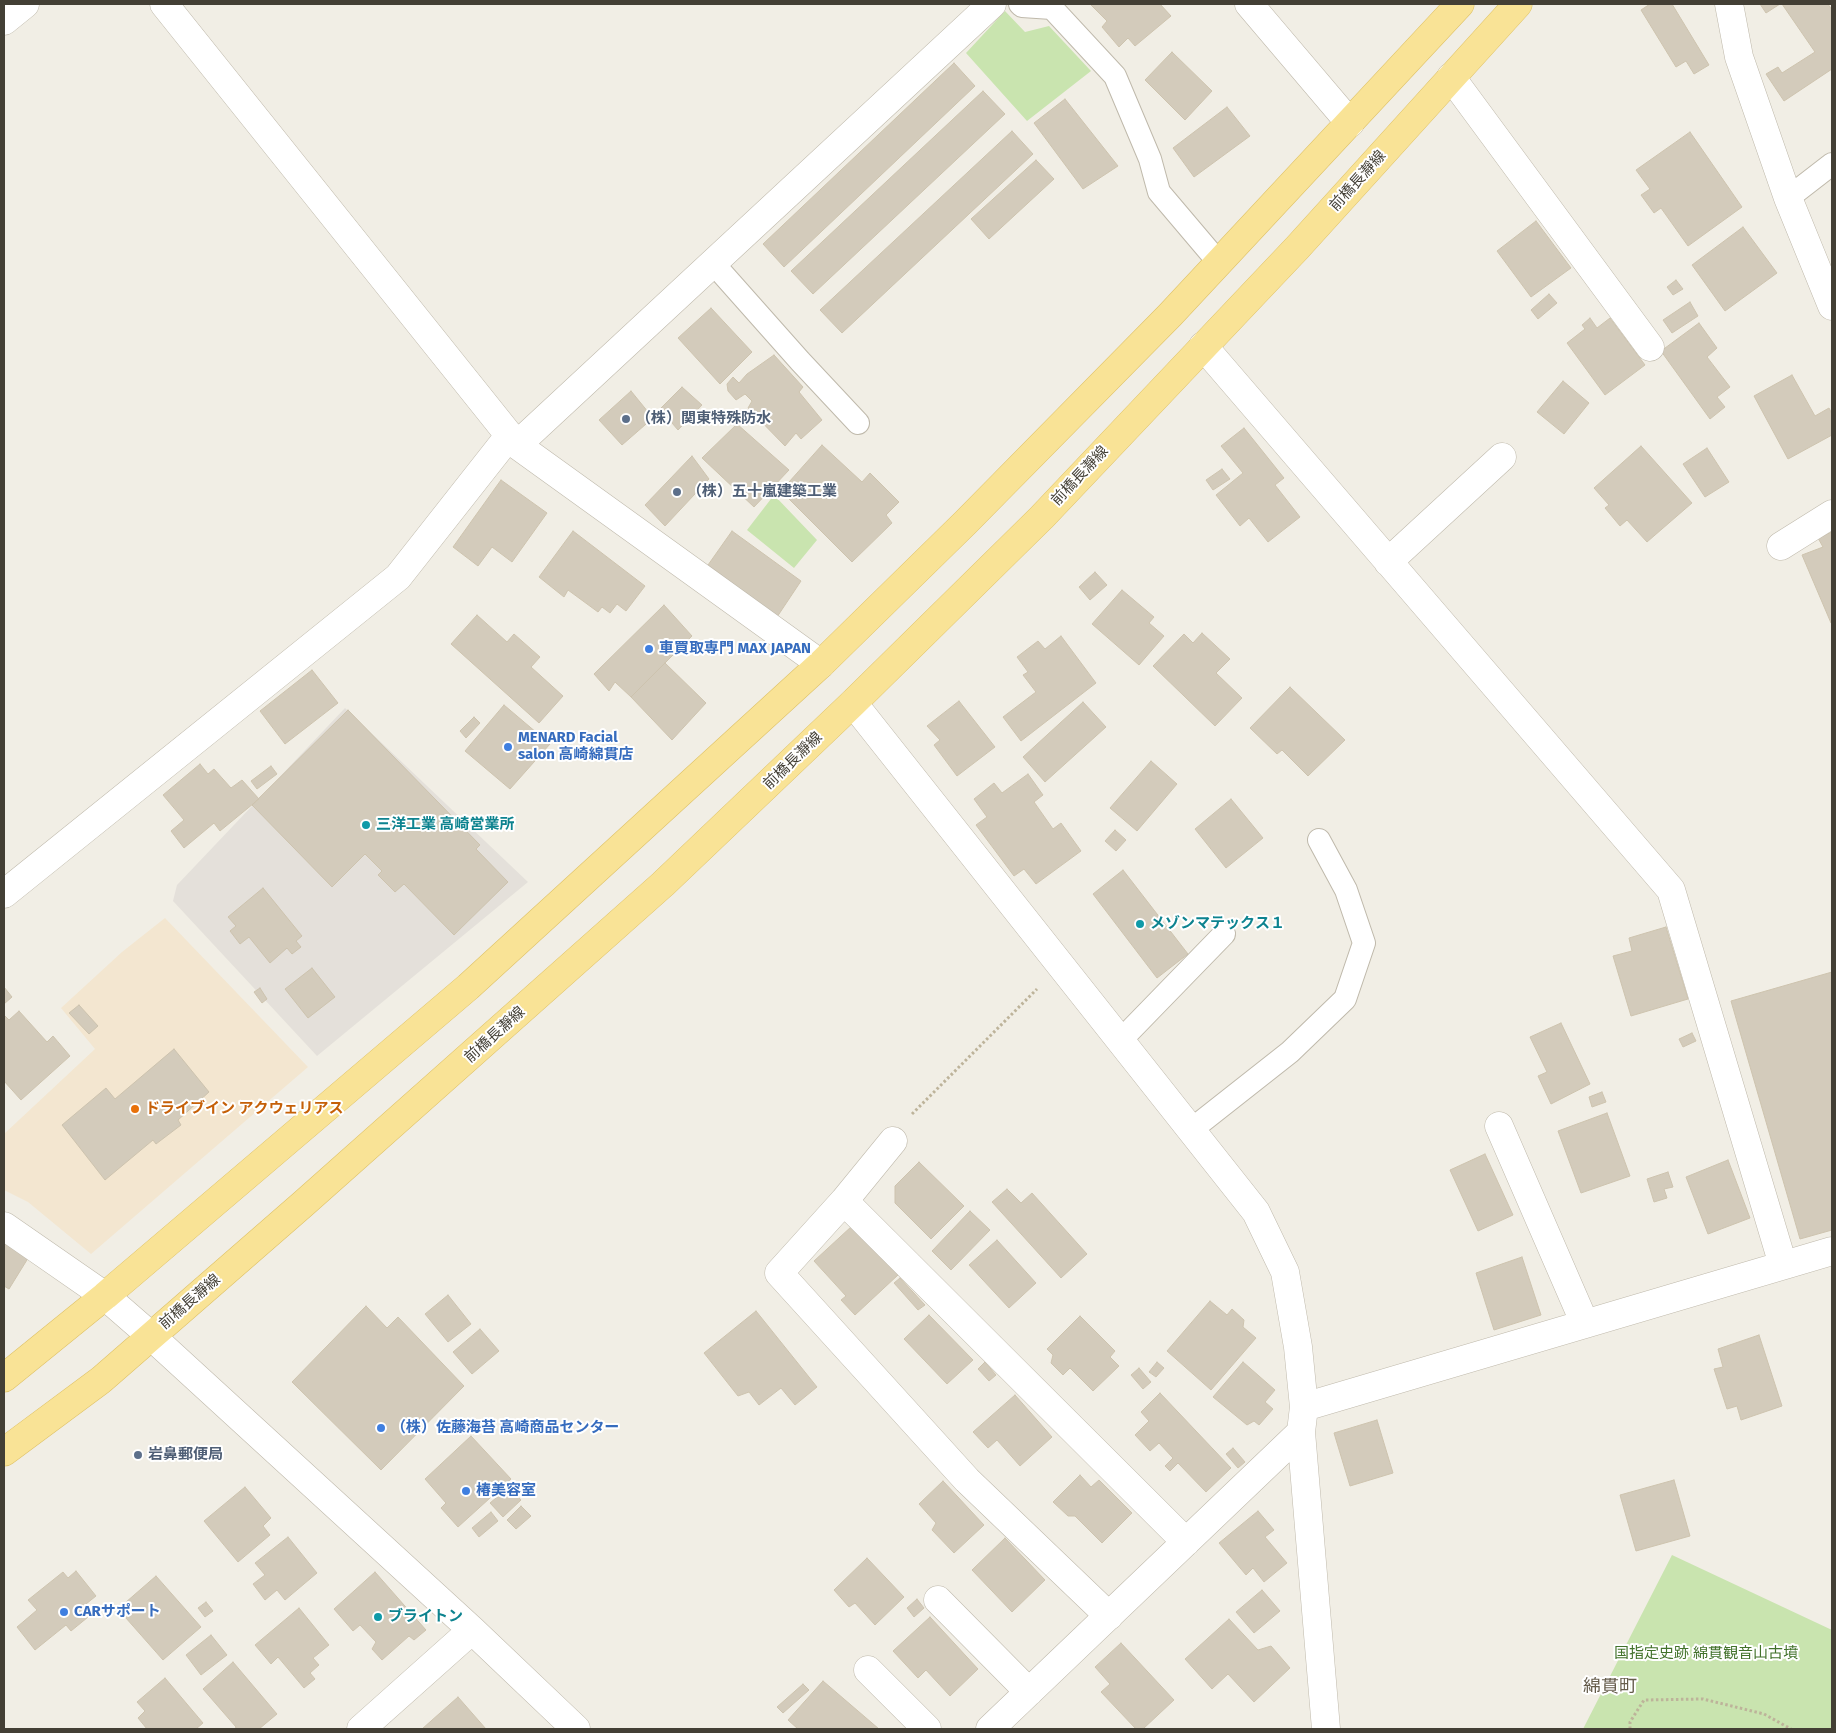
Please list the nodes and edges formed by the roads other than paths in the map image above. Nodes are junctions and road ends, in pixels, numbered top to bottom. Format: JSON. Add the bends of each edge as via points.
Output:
{"nodes":[{"id":1,"x":25,"y":4,"type":"edge"},
{"id":2,"x":164,"y":4,"type":"edge"},
{"id":3,"x":992,"y":4,"type":"edge"},
{"id":4,"x":1020,"y":4,"type":"edge"},
{"id":5,"x":1249,"y":4,"type":"edge"},
{"id":6,"x":1460,"y":4,"type":"edge"},
{"id":7,"x":1518,"y":4,"type":"edge"},
{"id":8,"x":1729,"y":4,"type":"edge"},
{"id":9,"x":4,"y":21,"type":"edge"},
{"id":10,"x":1452,"y":77,"type":"junction"},
{"id":11,"x":1350,"y":123,"type":"junction"},
{"id":12,"x":1832,"y":164,"type":"edge"},
{"id":13,"x":1788,"y":198,"type":"junction"},
{"id":14,"x":713,"y":263,"type":"junction"},
{"id":15,"x":1220,"y":264,"type":"junction"},
{"id":16,"x":1832,"y":306,"type":"edge"},
{"id":17,"x":1203,"y":346,"type":"junction"},
{"id":18,"x":1650,"y":347,"type":"dead end"},
{"id":19,"x":858,"y":423,"type":"dead end"},
{"id":20,"x":513,"y":441,"type":"junction"},
{"id":21,"x":1502,"y":457,"type":"dead end"},
{"id":22,"x":1832,"y":514,"type":"edge"},
{"id":23,"x":1781,"y":546,"type":"dead end"},
{"id":24,"x":1388,"y":562,"type":"junction"},
{"id":25,"x":821,"y":664,"type":"junction"},
{"id":26,"x":853,"y":703,"type":"junction"},
{"id":27,"x":1319,"y":840,"type":"dead end"},
{"id":28,"x":4,"y":894,"type":"edge"},
{"id":29,"x":1224,"y":934,"type":"dead end"},
{"id":30,"x":1120,"y":1041,"type":"junction"},
{"id":31,"x":1499,"y":1126,"type":"dead end"},
{"id":32,"x":1191,"y":1130,"type":"junction"},
{"id":33,"x":894,"y":1141,"type":"road end"},
{"id":34,"x":844,"y":1201,"type":"junction"},
{"id":35,"x":4,"y":1226,"type":"edge"},
{"id":36,"x":1832,"y":1251,"type":"edge"},
{"id":37,"x":1783,"y":1265,"type":"junction"},
{"id":38,"x":105,"y":1296,"type":"junction"},
{"id":39,"x":1585,"y":1324,"type":"junction"},
{"id":40,"x":151,"y":1336,"type":"junction"},
{"id":41,"x":4,"y":1378,"type":"edge"},
{"id":42,"x":1302,"y":1420,"type":"junction"},
{"id":43,"x":4,"y":1452,"type":"edge"},
{"id":44,"x":1186,"y":1542,"type":"junction"},
{"id":45,"x":938,"y":1600,"type":"dead end"},
{"id":46,"x":1109,"y":1616,"type":"junction"},
{"id":47,"x":472,"y":1630,"type":"junction"},
{"id":48,"x":868,"y":1670,"type":"dead end"},
{"id":49,"x":1029,"y":1692,"type":"junction"},
{"id":50,"x":361,"y":1729,"type":"edge"},
{"id":51,"x":576,"y":1729,"type":"edge"},
{"id":52,"x":927,"y":1729,"type":"edge"},
{"id":53,"x":990,"y":1729,"type":"edge"},
{"id":54,"x":1326,"y":1729,"type":"edge"}],
"edges":[{"from":1,"to":9,"type":"street"},
{"from":2,"to":20,"type":"street"},
{"from":3,"to":14,"type":"street"},
{"from":4,"to":15,"type":"lane","via":[[1052,8],[1115,76],[1150,159],[1159,192]]},
{"from":5,"to":11,"type":"street"},
{"from":6,"to":11,"type":"main road"},
{"from":7,"to":10,"type":"main road","name":"前橋長瀞線"},
{"from":8,"to":13,"type":"street","via":[[1739,57]]},
{"from":10,"to":17,"type":"main road","name":"前橋長瀞線"},
{"from":10,"to":18,"type":"street"},
{"from":11,"to":15,"type":"main road"},
{"from":12,"to":13,"type":"lane"},
{"from":13,"to":16,"type":"street"},
{"from":14,"to":19,"type":"lane"},
{"from":14,"to":20,"type":"street"},
{"from":15,"to":25,"type":"main road"},
{"from":17,"to":24,"type":"street"},
{"from":17,"to":26,"type":"main road","name":"前橋長瀞線","via":[[1042,517]]},
{"from":20,"to":25,"type":"street"},
{"from":20,"to":28,"type":"street","via":[[398,577]]},
{"from":21,"to":24,"type":"street"},
{"from":22,"to":23,"type":"street"},
{"from":24,"to":37,"type":"street","via":[[1671,890]]},
{"from":25,"to":38,"type":"main road","via":[[468,987]]},
{"from":26,"to":30,"type":"street"},
{"from":26,"to":40,"type":"main road","name":"前橋長瀞線","via":[[663,884]]},
{"from":27,"to":32,"type":"lane","via":[[1346,890],[1364,943],[1345,999],[1290,1052]]},
{"from":29,"to":30,"type":"lane"},
{"from":30,"to":32,"type":"street"},
{"from":31,"to":39,"type":"street"},
{"from":32,"to":42,"type":"street","via":[[1256,1212],[1286,1272],[1298,1347]]},
{"from":33,"to":34,"type":"street"},
{"from":34,"to":44,"type":"street"},
{"from":34,"to":46,"type":"street","via":[[779,1273],[967,1480]]},
{"from":35,"to":38,"type":"street"},
{"from":36,"to":37,"type":"street"},
{"from":37,"to":39,"type":"street"},
{"from":38,"to":40,"type":"street"},
{"from":38,"to":41,"type":"main road"},
{"from":39,"to":42,"type":"street"},
{"from":40,"to":43,"type":"main road","name":"前橋長瀞線","via":[[101,1380]]},
{"from":40,"to":47,"type":"street"},
{"from":42,"to":44,"type":"street"},
{"from":42,"to":54,"type":"street"},
{"from":44,"to":46,"type":"street"},
{"from":45,"to":49,"type":"street"},
{"from":46,"to":49,"type":"street"},
{"from":47,"to":50,"type":"street"},
{"from":47,"to":51,"type":"street"},
{"from":48,"to":52,"type":"street"},
{"from":49,"to":53,"type":"street"}]}
